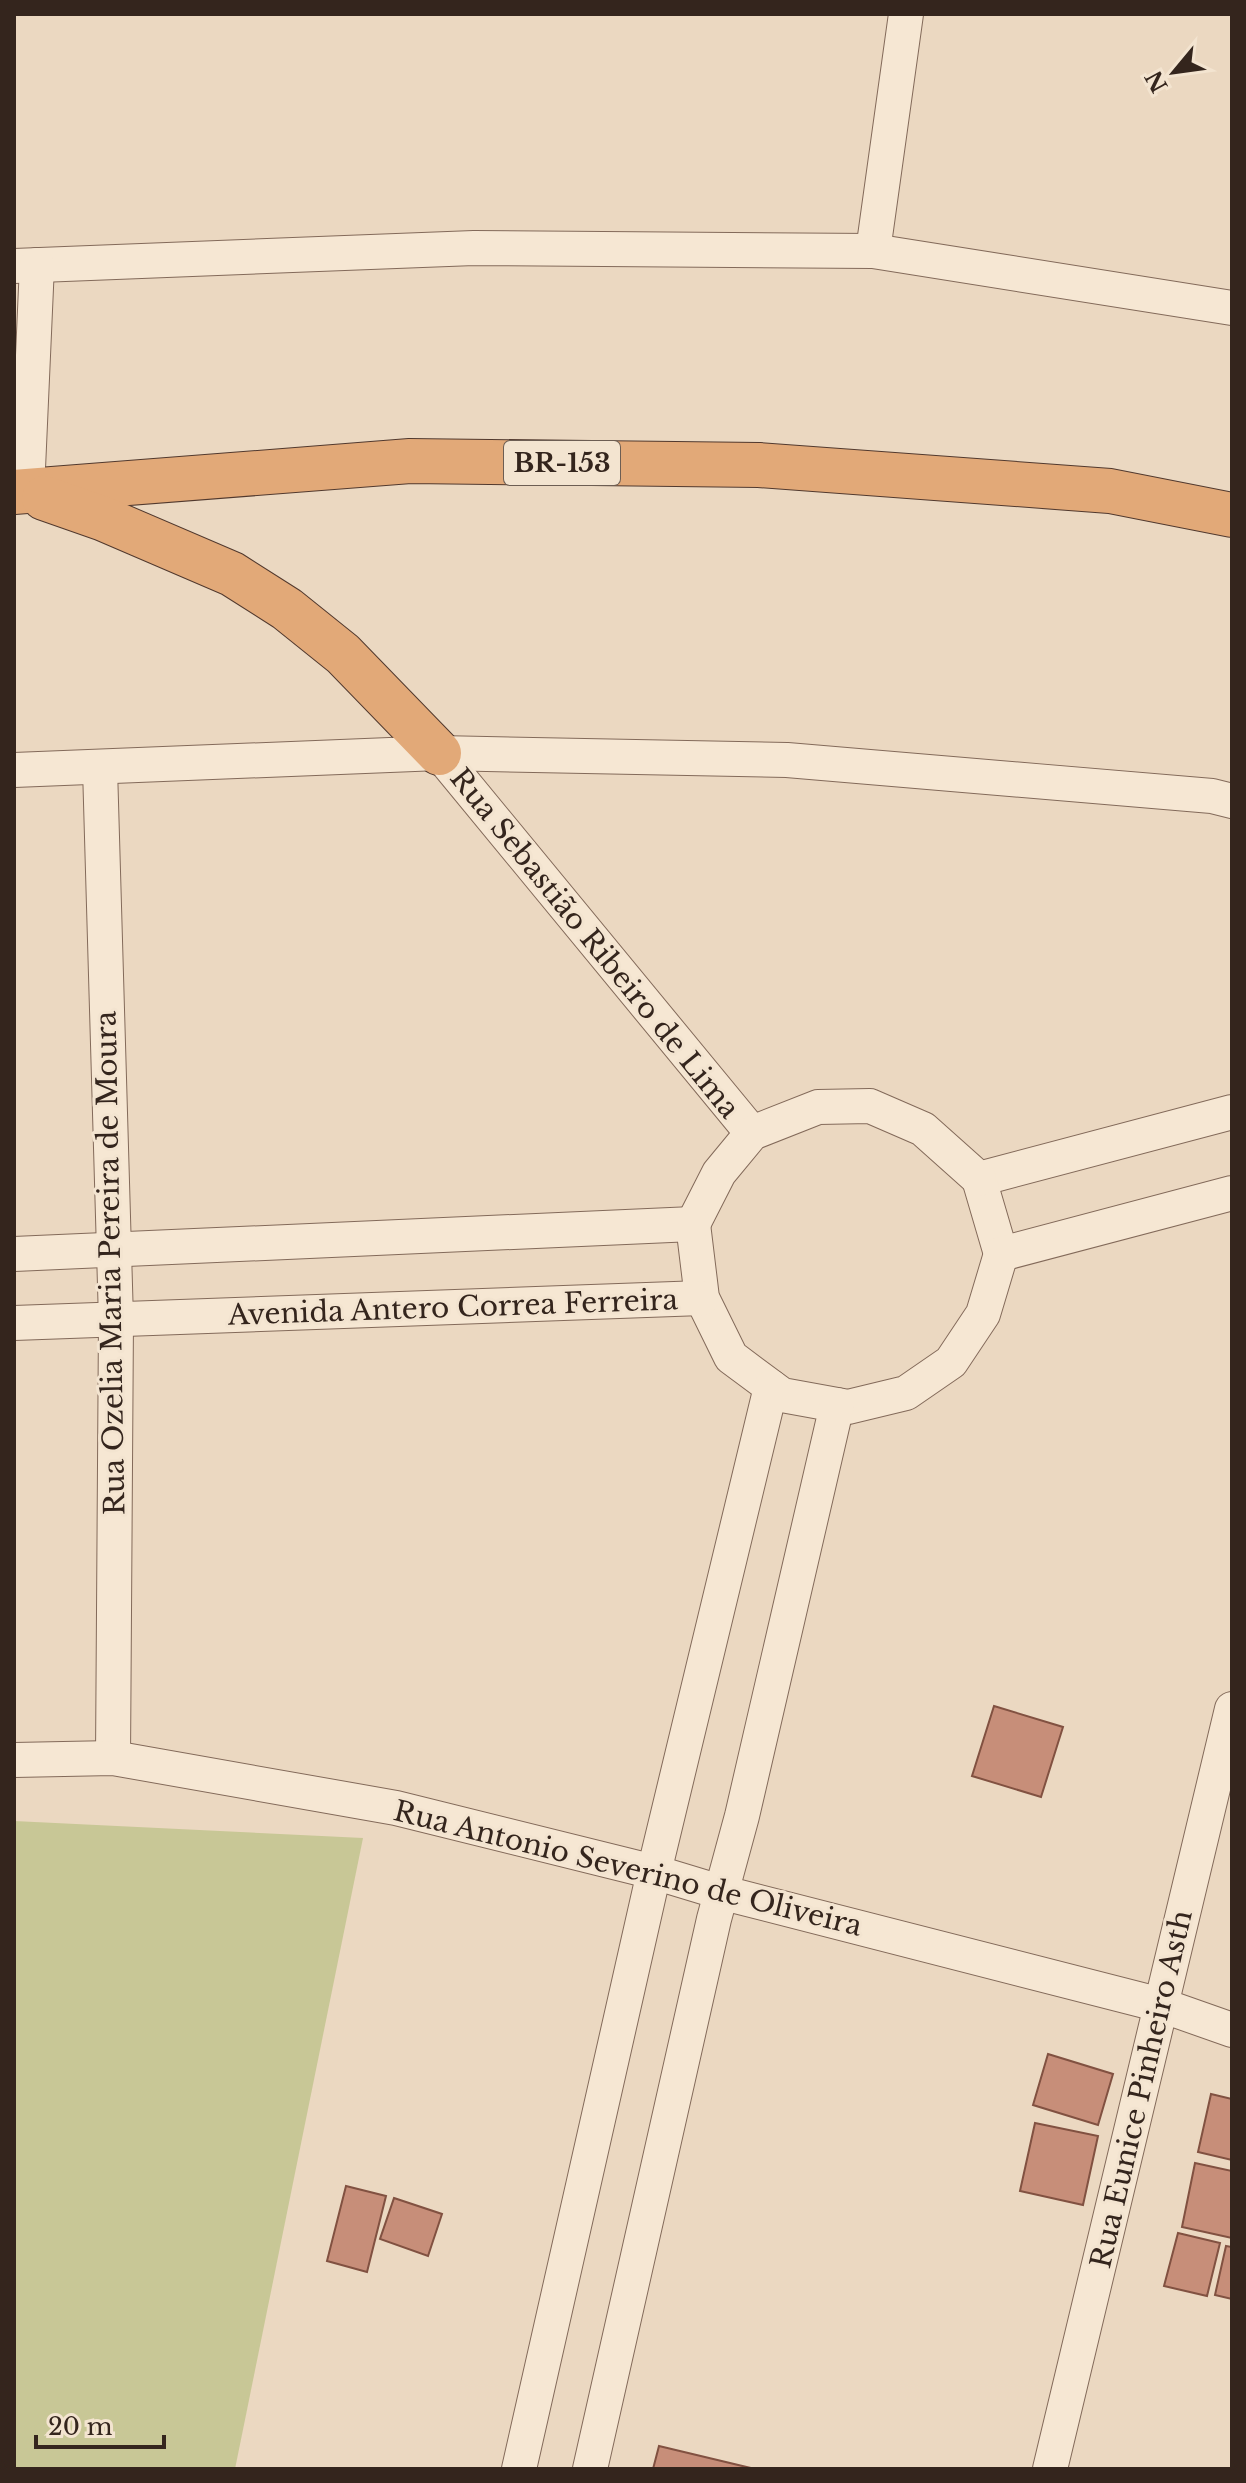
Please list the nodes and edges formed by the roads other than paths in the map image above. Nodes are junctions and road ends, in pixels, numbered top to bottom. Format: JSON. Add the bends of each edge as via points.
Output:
{"nodes":[{"id":1,"x":906,"y":14,"type":"edge"},
{"id":2,"x":873,"y":251,"type":"junction"},
{"id":3,"x":25,"y":265,"type":"edge"},
{"id":4,"x":1232,"y":308,"type":"edge"},
{"id":5,"x":20,"y":492,"type":"edge"},
{"id":6,"x":1232,"y":515,"type":"edge"},
{"id":7,"x":439,"y":753,"type":"junction"},
{"id":8,"x":100,"y":768,"type":"junction"},
{"id":9,"x":14,"y":770,"type":"edge"},
{"id":10,"x":1232,"y":801,"type":"edge"},
{"id":11,"x":1232,"y":1112,"type":"edge"},
{"id":12,"x":752,"y":1133,"type":"junction"},
{"id":13,"x":979,"y":1179,"type":"junction"},
{"id":14,"x":1232,"y":1193,"type":"edge"},
{"id":15,"x":693,"y":1224,"type":"junction"},
{"id":16,"x":113,"y":1251,"type":"junction"},
{"id":17,"x":14,"y":1254,"type":"edge"},
{"id":18,"x":1001,"y":1254,"type":"junction"},
{"id":19,"x":702,"y":1298,"type":"junction"},
{"id":20,"x":116,"y":1320,"type":"junction"},
{"id":21,"x":14,"y":1323,"type":"edge"},
{"id":22,"x":771,"y":1387,"type":"junction"},
{"id":23,"x":837,"y":1405,"type":"junction"},
{"id":24,"x":1232,"y":1709,"type":"edge"},
{"id":25,"x":113,"y":1758,"type":"junction"},
{"id":26,"x":14,"y":1760,"type":"edge"},
{"id":27,"x":654,"y":1872,"type":"junction"},
{"id":28,"x":720,"y":1892,"type":"junction"},
{"id":29,"x":1161,"y":2005,"type":"junction"},
{"id":30,"x":1232,"y":2030,"type":"edge"},
{"id":31,"x":519,"y":2469,"type":"edge"},
{"id":32,"x":590,"y":2469,"type":"edge"},
{"id":33,"x":1050,"y":2469,"type":"edge"}],
"edges":[{"from":1,"to":2,"type":"street"},
{"from":2,"to":3,"type":"street","via":[[474,248]]},
{"from":2,"to":4,"type":"street"},
{"from":3,"to":5,"type":"street"},
{"from":5,"to":6,"type":"highway","number":"BR-153","via":[[410,461],[759,465],[1110,491]]},
{"from":5,"to":7,"type":"highway","via":[[104,519],[232,574],[343,654]]},
{"from":7,"to":8,"type":"street"},
{"from":7,"to":10,"type":"street","via":[[787,760]]},
{"from":7,"to":12,"type":"street","name":"Rua Sebastião Ribeiro de Lima"},
{"from":8,"to":9,"type":"street"},
{"from":8,"to":16,"type":"street","name":"Rua Ozelia Maria Pereira de Moura"},
{"from":11,"to":13,"type":"street"},
{"from":12,"to":13,"type":"street","via":[[818,1107],[870,1106],[923,1129]]},
{"from":12,"to":15,"type":"street","via":[[719,1173]]},
{"from":13,"to":18,"type":"street"},
{"from":14,"to":18,"type":"street"},
{"from":15,"to":16,"type":"street"},
{"from":15,"to":19,"type":"street"},
{"from":16,"to":17,"type":"street"},
{"from":16,"to":20,"type":"street","name":"Rua Ozelia Maria Pereira de Moura"},
{"from":18,"to":23,"type":"street","name":"Avenida Antero Correa Ferreira","via":[[983,1314],[951,1362],[906,1393]]},
{"from":19,"to":20,"type":"street","name":"Avenida Antero Correa Ferreira"},
{"from":19,"to":22,"type":"street","name":"Avenida Antero Correa Ferreira","via":[[731,1357]]},
{"from":20,"to":21,"type":"street","name":"Avenida Antero Correa Ferreira"},
{"from":20,"to":25,"type":"street","name":"Rua Ozelia Maria Pereira de Moura"},
{"from":22,"to":23,"type":"street","name":"Avenida Antero Correa Ferreira","via":[[782,1395]]},
{"from":22,"to":27,"type":"street"},
{"from":23,"to":28,"type":"street"},
{"from":24,"to":29,"type":"street","name":"Rua Eunice Pinheiro Asth"},
{"from":25,"to":26,"type":"street","name":"Rua Antonio Severino de Oliveira"},
{"from":25,"to":27,"type":"street","name":"Rua Antonio Severino de Oliveira","via":[[396,1808]]},
{"from":27,"to":28,"type":"street","name":"Rua Antonio Severino de Oliveira"},
{"from":27,"to":31,"type":"street"},
{"from":28,"to":29,"type":"street","name":"Rua Antonio Severino de Oliveira"},
{"from":28,"to":32,"type":"street"},
{"from":29,"to":30,"type":"street","name":"Rua Antonio Severino de Oliveira"},
{"from":29,"to":33,"type":"street","name":"Rua Eunice Pinheiro Asth"}]}
